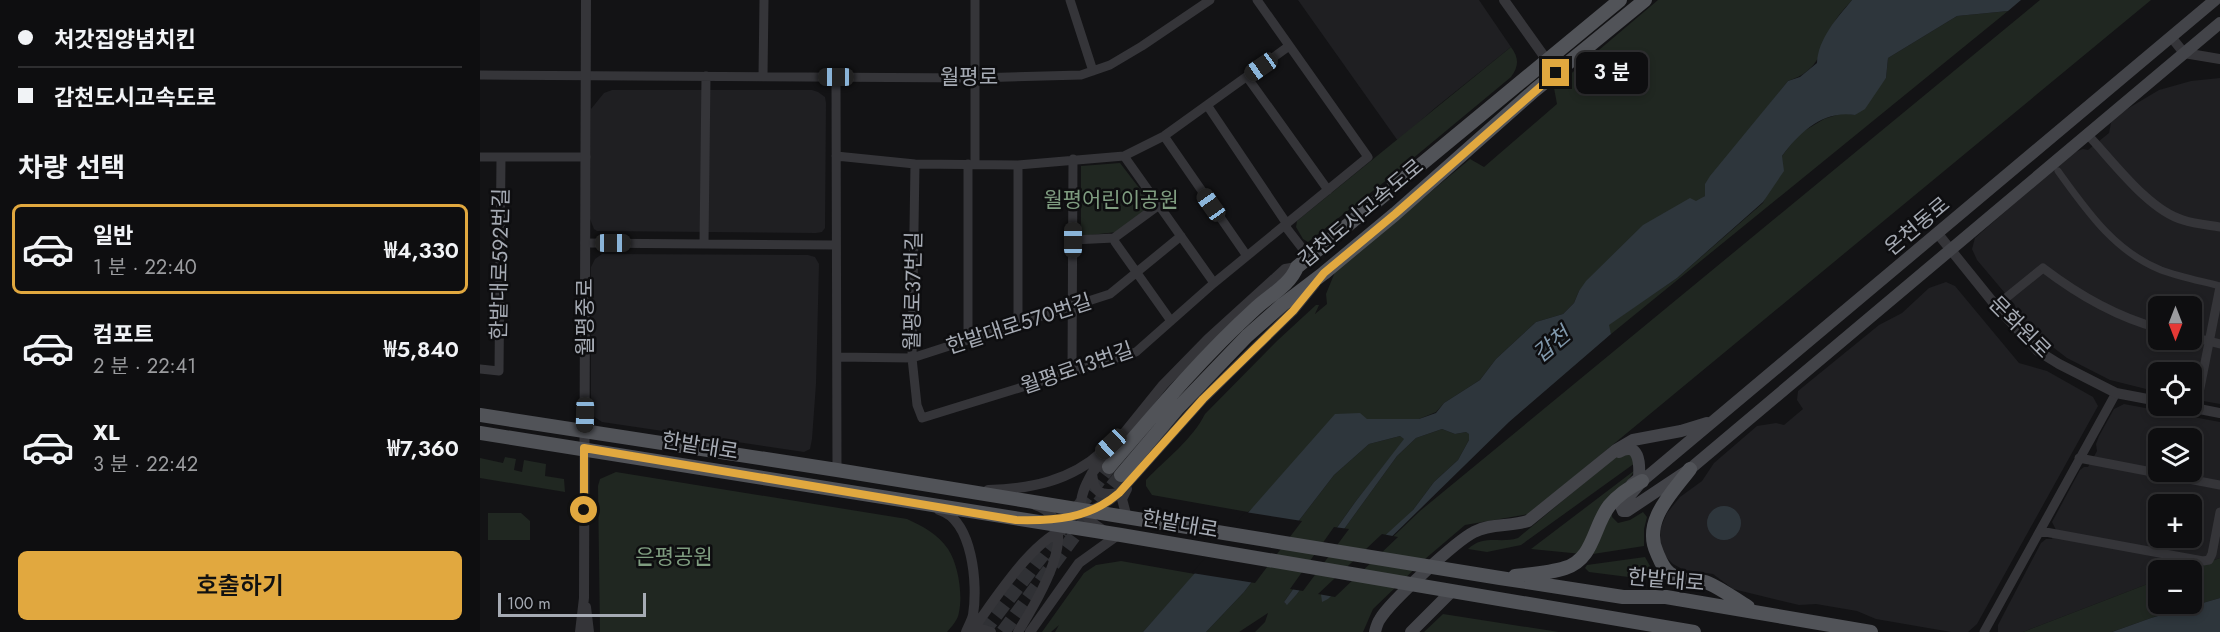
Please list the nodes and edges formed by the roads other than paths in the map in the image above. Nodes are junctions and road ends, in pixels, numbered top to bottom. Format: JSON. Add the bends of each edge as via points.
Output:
{"nodes":[{"id":1,"x":586,"y":0,"type":"edge"},
{"id":2,"x":764,"y":0,"type":"edge"},
{"id":3,"x":975,"y":0,"type":"edge"},
{"id":4,"x":1070,"y":0,"type":"edge"},
{"id":5,"x":1210,"y":0,"type":"edge"},
{"id":6,"x":1257,"y":0,"type":"edge"},
{"id":7,"x":1504,"y":0,"type":"edge"},
{"id":8,"x":1620,"y":0,"type":"edge"},
{"id":9,"x":1645,"y":0,"type":"edge"},
{"id":10,"x":2215,"y":0,"type":"edge"},
{"id":11,"x":2220,"y":22,"type":"edge"},
{"id":12,"x":2172,"y":38,"type":"junction"},
{"id":13,"x":1290,"y":46,"type":"junction"},
{"id":14,"x":2184,"y":53,"type":"junction"},
{"id":15,"x":2220,"y":59,"type":"edge"},
{"id":16,"x":1547,"y":61,"type":"junction"},
{"id":17,"x":1092,"y":71,"type":"junction"},
{"id":18,"x":1556,"y":73,"type":"junction"},
{"id":19,"x":480,"y":75,"type":"edge"},
{"id":20,"x":586,"y":75,"type":"junction"},
{"id":21,"x":706,"y":76,"type":"junction"},
{"id":22,"x":763,"y":76,"type":"junction"},
{"id":23,"x":836,"y":77,"type":"junction"},
{"id":24,"x":1247,"y":77,"type":"junction"},
{"id":25,"x":975,"y":78,"type":"junction"},
{"id":26,"x":1207,"y":105,"type":"junction"},
{"id":27,"x":2087,"y":134,"type":"junction"},
{"id":28,"x":1164,"y":136,"type":"junction"},
{"id":29,"x":836,"y":156,"type":"junction"},
{"id":30,"x":1124,"y":156,"type":"junction"},
{"id":31,"x":480,"y":157,"type":"edge"},
{"id":32,"x":501,"y":157,"type":"junction"},
{"id":33,"x":585,"y":157,"type":"junction"},
{"id":34,"x":1073,"y":159,"type":"junction"},
{"id":35,"x":915,"y":164,"type":"junction"},
{"id":36,"x":972,"y":164,"type":"junction"},
{"id":37,"x":1018,"y":165,"type":"junction"},
{"id":38,"x":2058,"y":171,"type":"dead end"},
{"id":39,"x":1328,"y":190,"type":"junction"},
{"id":40,"x":1159,"y":206,"type":"junction"},
{"id":41,"x":1286,"y":225,"type":"junction"},
{"id":42,"x":2220,"y":227,"type":"edge"},
{"id":43,"x":1938,"y":234,"type":"junction"},
{"id":44,"x":1180,"y":236,"type":"junction"},
{"id":45,"x":1114,"y":238,"type":"junction"},
{"id":46,"x":1073,"y":240,"type":"junction"},
{"id":47,"x":585,"y":243,"type":"junction"},
{"id":48,"x":704,"y":244,"type":"junction"},
{"id":49,"x":836,"y":245,"type":"junction"},
{"id":50,"x":1949,"y":249,"type":"junction"},
{"id":51,"x":1247,"y":256,"type":"junction"},
{"id":52,"x":1309,"y":257,"type":"junction"},
{"id":53,"x":1297,"y":267,"type":"junction"},
{"id":54,"x":1136,"y":272,"type":"junction"},
{"id":55,"x":1214,"y":283,"type":"junction"},
{"id":56,"x":2220,"y":286,"type":"edge"},
{"id":57,"x":1073,"y":305,"type":"junction"},
{"id":58,"x":1996,"y":306,"type":"junction"},
{"id":59,"x":1171,"y":321,"type":"junction"},
{"id":60,"x":1018,"y":323,"type":"junction"},
{"id":61,"x":2148,"y":326,"type":"edge"},
{"id":62,"x":968,"y":340,"type":"junction"},
{"id":63,"x":2202,"y":340,"type":"edge"},
{"id":64,"x":2209,"y":342,"type":"junction"},
{"id":65,"x":2220,"y":344,"type":"edge"},
{"id":66,"x":837,"y":357,"type":"junction"},
{"id":67,"x":912,"y":358,"type":"junction"},
{"id":68,"x":480,"y":369,"type":"edge"},
{"id":69,"x":1072,"y":371,"type":"junction"},
{"id":70,"x":2202,"y":378,"type":"edge"},
{"id":71,"x":2115,"y":393,"type":"junction"},
{"id":72,"x":2148,"y":399,"type":"edge"},
{"id":73,"x":2202,"y":409,"type":"edge"},
{"id":74,"x":2220,"y":412,"type":"edge"},
{"id":75,"x":480,"y":415,"type":"edge"},
{"id":76,"x":922,"y":418,"type":"joint"},
{"id":77,"x":1714,"y":421,"type":"junction"},
{"id":78,"x":584,"y":430,"type":"junction"},
{"id":79,"x":480,"y":433,"type":"edge"},
{"id":80,"x":1123,"y":433,"type":"junction"},
{"id":81,"x":584,"y":448,"type":"junction"},
{"id":82,"x":2079,"y":458,"type":"junction"},
{"id":83,"x":1602,"y":461,"type":"junction"},
{"id":84,"x":1690,"y":469,"type":"junction"},
{"id":85,"x":837,"y":470,"type":"junction"},
{"id":86,"x":1092,"y":473,"type":"junction"},
{"id":87,"x":1121,"y":474,"type":"junction"},
{"id":88,"x":1642,"y":481,"type":"junction"},
{"id":89,"x":2220,"y":485,"type":"edge"},
{"id":90,"x":1627,"y":489,"type":"junction"},
{"id":91,"x":960,"y":491,"type":"junction"},
{"id":92,"x":1119,"y":493,"type":"junction"},
{"id":93,"x":907,"y":501,"type":"junction"},
{"id":94,"x":1021,"y":501,"type":"junction"},
{"id":95,"x":2220,"y":512,"type":"edge"},
{"id":96,"x":1086,"y":514,"type":"junction"},
{"id":97,"x":1132,"y":518,"type":"junction"},
{"id":98,"x":1058,"y":526,"type":"junction"},
{"id":99,"x":2040,"y":531,"type":"junction"},
{"id":100,"x":1116,"y":535,"type":"junction"},
{"id":101,"x":1500,"y":578,"type":"junction"},
{"id":102,"x":1449,"y":590,"type":"junction"},
{"id":103,"x":584,"y":598,"type":"junction"},
{"id":104,"x":1758,"y":612,"type":"junction"},
{"id":105,"x":580,"y":632,"type":"edge"},
{"id":106,"x":589,"y":632,"type":"edge"},
{"id":107,"x":966,"y":632,"type":"edge"},
{"id":108,"x":973,"y":632,"type":"edge"},
{"id":109,"x":991,"y":632,"type":"edge"},
{"id":110,"x":1018,"y":632,"type":"edge"},
{"id":111,"x":1030,"y":632,"type":"edge"},
{"id":112,"x":1375,"y":632,"type":"edge"},
{"id":113,"x":1411,"y":632,"type":"edge"},
{"id":114,"x":1694,"y":632,"type":"edge"},
{"id":115,"x":1871,"y":632,"type":"edge"},
{"id":116,"x":1984,"y":632,"type":"edge"}],
"edges":[{"from":1,"to":20,"type":"street","name":"월평중로"},
{"from":2,"to":22,"type":"street"},
{"from":3,"to":25,"type":"street"},
{"from":4,"to":17,"type":"street"},
{"from":5,"to":17,"type":"street","name":"월평로","via":[[1142,46]]},
{"from":6,"to":13,"type":"street","name":"월평로13번길"},
{"from":7,"to":16,"type":"street"},
{"from":8,"to":16,"type":"main road","name":"갑천도시고속도로"},
{"from":9,"to":18,"type":"main road","name":"갑천도시고속도로"},
{"from":10,"to":12,"type":"main road","name":"온천동로"},
{"from":11,"to":14,"type":"main road","name":"온천동로"},
{"from":12,"to":14,"type":"street"},
{"from":12,"to":43,"type":"main road","name":"온천동로"},
{"from":13,"to":24,"type":"street"},
{"from":13,"to":39,"type":"street","name":"월평로13번길","via":[[1368,157]]},
{"from":14,"to":15,"type":"street"},
{"from":14,"to":27,"type":"main road","name":"온천동로"},
{"from":16,"to":18,"type":"street"},
{"from":16,"to":52,"type":"main road","name":"갑천도시고속도로"},
{"from":17,"to":25,"type":"street","name":"월평로"},
{"from":18,"to":87,"type":"main road","name":"갑천도시고속도로","via":[[1395,214],[1247,336]]},
{"from":19,"to":20,"type":"street","name":"월평로"},
{"from":20,"to":21,"type":"street","name":"월평로"},
{"from":20,"to":33,"type":"street","name":"월평중로"},
{"from":21,"to":22,"type":"street","name":"월평로"},
{"from":21,"to":48,"type":"street"},
{"from":22,"to":23,"type":"street","name":"월평로"},
{"from":23,"to":25,"type":"street","name":"월평로"},
{"from":23,"to":29,"type":"street"},
{"from":24,"to":26,"type":"street"},
{"from":24,"to":39,"type":"street"},
{"from":25,"to":36,"type":"street"},
{"from":26,"to":28,"type":"street"},
{"from":26,"to":41,"type":"street"},
{"from":27,"to":42,"type":"street","via":[[2171,215]]},
{"from":27,"to":50,"type":"main road","name":"온천동로"},
{"from":28,"to":30,"type":"street"},
{"from":28,"to":51,"type":"street"},
{"from":29,"to":35,"type":"street"},
{"from":29,"to":49,"type":"street"},
{"from":30,"to":34,"type":"street"},
{"from":30,"to":40,"type":"street"},
{"from":31,"to":32,"type":"street"},
{"from":32,"to":33,"type":"street"},
{"from":32,"to":68,"type":"street","name":"한밭대로592번길","via":[[499,371]]},
{"from":33,"to":47,"type":"street","name":"월평중로"},
{"from":34,"to":37,"type":"street"},
{"from":34,"to":46,"type":"street"},
{"from":35,"to":36,"type":"street"},
{"from":35,"to":67,"type":"street","name":"월평로37번길"},
{"from":36,"to":37,"type":"street"},
{"from":36,"to":62,"type":"street"},
{"from":37,"to":60,"type":"street"},
{"from":38,"to":56,"type":"street","via":[[2098,226],[2129,253],[2162,270]]},
{"from":39,"to":41,"type":"street","name":"월평로13번길"},
{"from":40,"to":44,"type":"street"},
{"from":40,"to":45,"type":"street"},
{"from":41,"to":51,"type":"street","name":"월평로13번길"},
{"from":41,"to":52,"type":"street"},
{"from":43,"to":50,"type":"street","name":"문화원로"},
{"from":43,"to":77,"type":"main road","name":"온천동로"},
{"from":44,"to":54,"type":"street","name":"한밭대로570번길"},
{"from":44,"to":55,"type":"street"},
{"from":45,"to":46,"type":"street"},
{"from":45,"to":54,"type":"street"},
{"from":46,"to":57,"type":"street"},
{"from":47,"to":48,"type":"street"},
{"from":47,"to":78,"type":"street","name":"월평중로"},
{"from":48,"to":49,"type":"street"},
{"from":49,"to":66,"type":"street"},
{"from":50,"to":58,"type":"street","name":"문화원로"},
{"from":50,"to":84,"type":"main road","name":"온천동로"},
{"from":51,"to":55,"type":"street","name":"월평로13번길"},
{"from":52,"to":53,"type":"main road","name":"갑천도시고속도로"},
{"from":53,"to":80,"type":"street","via":[[1285,269],[1208,339]]},
{"from":53,"to":87,"type":"main road","name":"갑천도시고속도로","via":[[1293,277],[1256,308],[1167,398]]},
{"from":54,"to":57,"type":"street","name":"한밭대로570번길","via":[[1110,294]]},
{"from":54,"to":59,"type":"street"},
{"from":55,"to":59,"type":"street","name":"월평로13번길"},
{"from":56,"to":64,"type":"street"},
{"from":57,"to":60,"type":"street","name":"한밭대로570번길"},
{"from":57,"to":69,"type":"street"},
{"from":58,"to":61,"type":"street","via":[[2043,268],[2069,288]]},
{"from":58,"to":71,"type":"street","name":"문화원로","via":[[2038,351]]},
{"from":59,"to":69,"type":"street","name":"월평로13번길","via":[[1136,352]]},
{"from":60,"to":62,"type":"street","name":"한밭대로570번길"},
{"from":62,"to":67,"type":"street","name":"한밭대로570번길"},
{"from":63,"to":64,"type":"street"},
{"from":64,"to":65,"type":"street"},
{"from":64,"to":70,"type":"street"},
{"from":66,"to":67,"type":"street","name":"한밭대로570번길"},
{"from":66,"to":85,"type":"street"},
{"from":67,"to":76,"type":"street","name":"월평로37번길"},
{"from":69,"to":76,"type":"street","name":"월평로13번길"},
{"from":71,"to":72,"type":"street","name":"문화원로"},
{"from":71,"to":82,"type":"street"},
{"from":73,"to":74,"type":"street"},
{"from":75,"to":78,"type":"main road"},
{"from":77,"to":83,"type":"main road","via":[[1633,440]]},
{"from":77,"to":88,"type":"main road","name":"온천동로"},
{"from":78,"to":81,"type":"street","name":"월평중로"},
{"from":78,"to":85,"type":"main road","name":"한밭대로"},
{"from":79,"to":81,"type":"main road","name":"한밭대로"},
{"from":80,"to":86,"type":"street"},
{"from":80,"to":91,"type":"street","via":[[1078,471],[1048,483],[1008,490]]},
{"from":81,"to":93,"type":"main road","name":"한밭대로"},
{"from":81,"to":103,"type":"street","name":"월평중로"},
{"from":82,"to":89,"type":"street"},
{"from":82,"to":99,"type":"street"},
{"from":83,"to":90,"type":"main road","via":[[1626,448],[1634,452],[1640,464],[1639,478]]},
{"from":83,"to":112,"type":"main road","via":[[1528,521],[1475,531],[1459,541],[1391,606]]},
{"from":84,"to":88,"type":"main road","name":"온천동로","via":[[1623,511],[1622,506]]},
{"from":84,"to":104,"type":"main road","via":[[1654,523],[1652,536],[1660,561],[1669,573],[1688,582],[1707,582]]},
{"from":85,"to":91,"type":"main road","name":"한밭대로"},
{"from":86,"to":92,"type":"street","via":[[1099,492]]},
{"from":86,"to":96,"type":"street","via":[[1083,493]]},
{"from":87,"to":92,"type":"street"},
{"from":87,"to":97,"type":"street","via":[[1122,499],[1126,514]]},
{"from":88,"to":90,"type":"main road"},
{"from":90,"to":101,"type":"main road","via":[[1609,506],[1582,558],[1567,568]]},
{"from":91,"to":94,"type":"main road","name":"한밭대로"},
{"from":92,"to":96,"type":"street"},
{"from":93,"to":98,"type":"main road","name":"한밭대로"},
{"from":93,"to":107,"type":"street","via":[[948,513],[969,547],[974,569],[973,616]]},
{"from":94,"to":96,"type":"main road","name":"한밭대로"},
{"from":94,"to":98,"type":"street","via":[[1041,507]]},
{"from":95,"to":99,"type":"street","via":[[2212,554],[2203,561]]},
{"from":96,"to":97,"type":"main road","name":"한밭대로"},
{"from":96,"to":98,"type":"street"},
{"from":96,"to":100,"type":"street"},
{"from":97,"to":101,"type":"main road","name":"한밭대로"},
{"from":98,"to":100,"type":"main road","name":"한밭대로"},
{"from":98,"to":108,"type":"street","via":[[1035,548]]},
{"from":98,"to":110,"type":"street","via":[[1056,555],[1044,588]]},
{"from":99,"to":116,"type":"street"},
{"from":100,"to":102,"type":"main road","name":"한밭대로"},
{"from":100,"to":111,"type":"street","via":[[1079,562]]},
{"from":101,"to":104,"type":"main road","name":"한밭대로"},
{"from":102,"to":113,"type":"main road"},
{"from":102,"to":114,"type":"main road","name":"한밭대로"},
{"from":103,"to":105,"type":"street"},
{"from":103,"to":106,"type":"street"},
{"from":104,"to":115,"type":"main road","name":"한밭대로"},
{"from":108,"to":109,"type":"street"}]}
